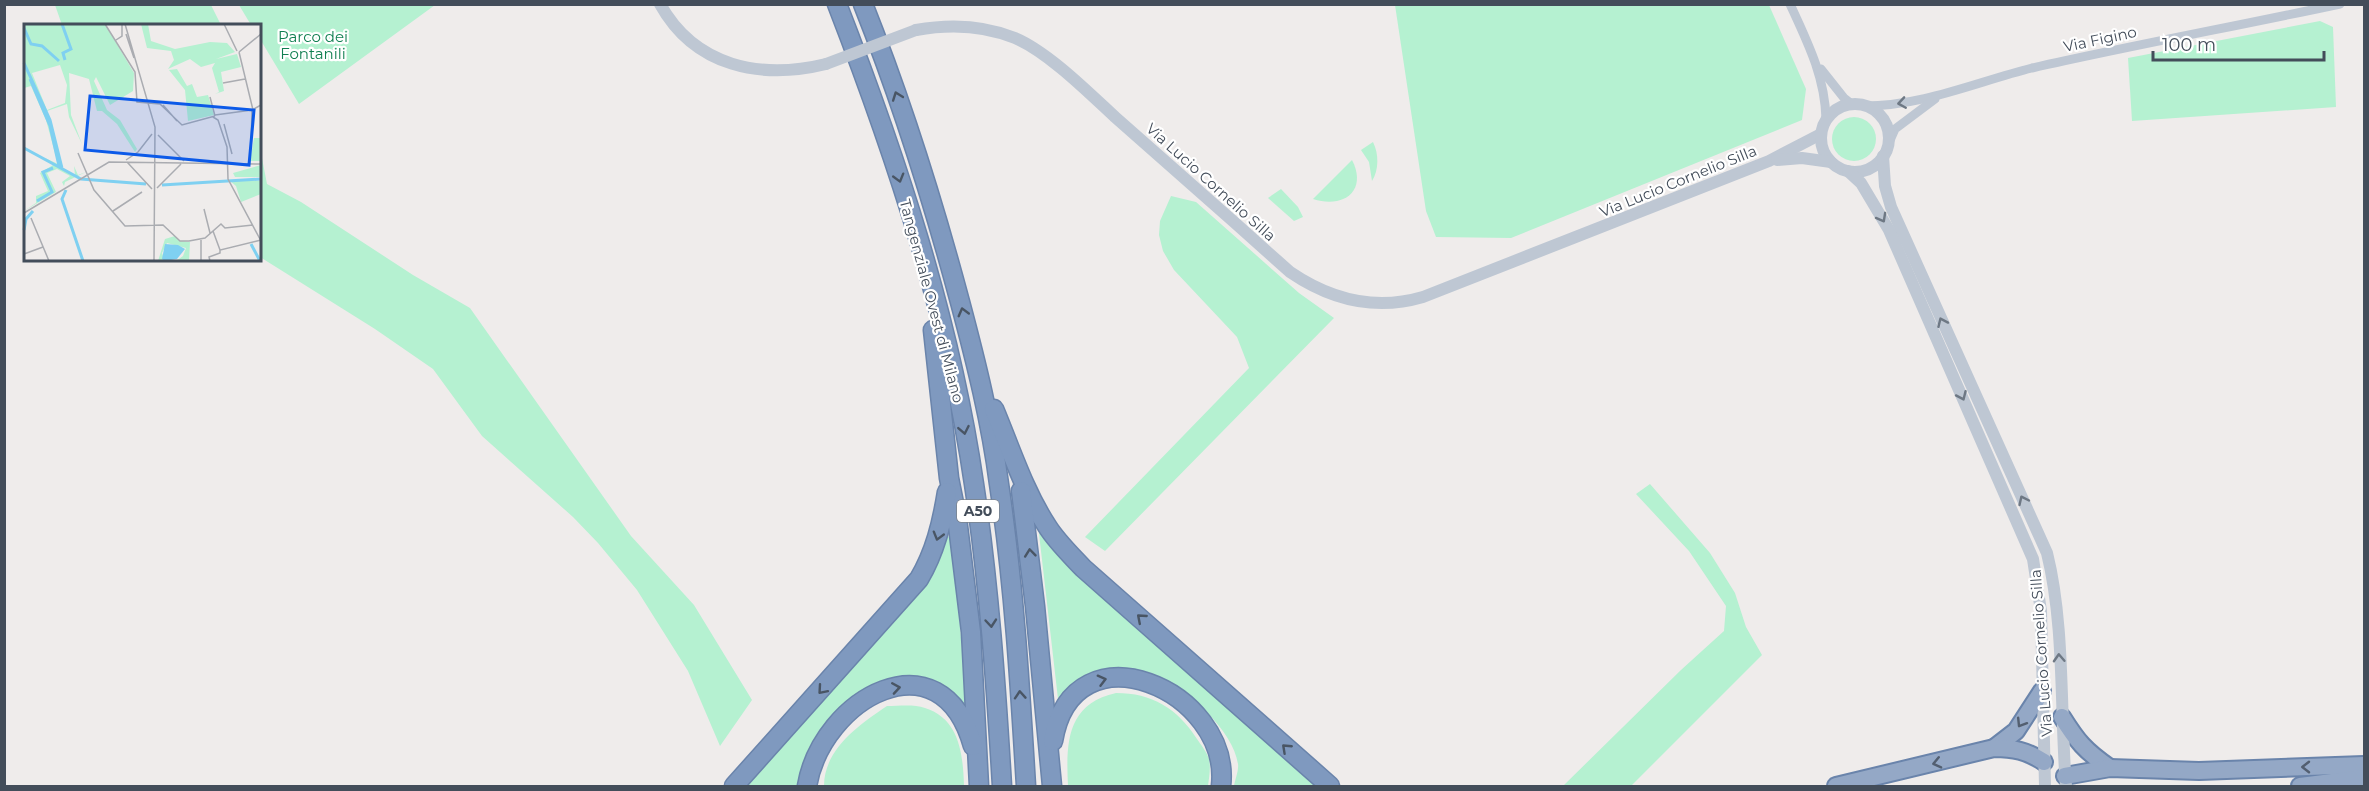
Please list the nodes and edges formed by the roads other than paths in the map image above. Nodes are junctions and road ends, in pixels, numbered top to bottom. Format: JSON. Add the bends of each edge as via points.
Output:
{"nodes":[{"id":1,"x":660,"y":4,"type":"edge"},
{"id":2,"x":837,"y":4,"type":"edge"},
{"id":3,"x":863,"y":4,"type":"edge"},
{"id":4,"x":1790,"y":4,"type":"edge"},
{"id":5,"x":2340,"y":4,"type":"edge"},
{"id":6,"x":1818,"y":66,"type":"junction"},
{"id":7,"x":1939,"y":96,"type":"junction"},
{"id":8,"x":1859,"y":105,"type":"junction"},
{"id":9,"x":1827,"y":119,"type":"junction"},
{"id":10,"x":1821,"y":134,"type":"junction"},
{"id":11,"x":1886,"y":150,"type":"junction"},
{"id":12,"x":1769,"y":161,"type":"junction"},
{"id":13,"x":1831,"y":162,"type":"junction"},
{"id":14,"x":1848,"y":171,"type":"junction"},
{"id":15,"x":927,"y":271,"type":"junction"},
{"id":16,"x":978,"y":369,"type":"junction"},
{"id":17,"x":1017,"y":465,"type":"junction"},
{"id":18,"x":949,"y":478,"type":"junction"},
{"id":19,"x":2042,"y":691,"type":"junction"},
{"id":20,"x":2062,"y":717,"type":"junction"},
{"id":21,"x":1994,"y":748,"type":"junction"},
{"id":22,"x":1050,"y":757,"type":"junction"},
{"id":23,"x":978,"y":762,"type":"junction"},
{"id":24,"x":2044,"y":762,"type":"junction"},
{"id":25,"x":2364,"y":765,"type":"edge"},
{"id":26,"x":2110,"y":768,"type":"junction"},
{"id":27,"x":2364,"y":778,"type":"edge"},
{"id":28,"x":2066,"y":781,"type":"edge"},
{"id":29,"x":2045,"y":785,"type":"edge"},
{"id":30,"x":734,"y":786,"type":"edge"},
{"id":31,"x":807,"y":786,"type":"edge"},
{"id":32,"x":979,"y":786,"type":"edge"},
{"id":33,"x":1002,"y":786,"type":"edge"},
{"id":34,"x":1026,"y":786,"type":"edge"},
{"id":35,"x":1052,"y":786,"type":"edge"},
{"id":36,"x":1221,"y":786,"type":"edge"},
{"id":37,"x":1330,"y":786,"type":"edge"},
{"id":38,"x":1836,"y":786,"type":"edge"},
{"id":39,"x":2300,"y":786,"type":"edge"}],
"edges":[{"from":1,"to":12,"type":"street","name":"Via Lucio Cornelio Silla","bridge":true,"via":[[684,38],[725,61],[775,72],[826,64],[916,30],[975,27],[1018,39],[1080,86],[1290,272],[1326,293],[1367,303],[1423,297]]},
{"from":2,"to":15,"type":"highway","name":"Tangenziale Ovest di Milano","number":"A50","one_way":true,"via":[[891,149]]},
{"from":16,"to":3,"type":"highway","name":"Tangenziale Ovest di Milano","number":"A50","one_way":true,"via":[[916,151]]},
{"from":4,"to":6,"type":"street","name":"Via Lucio Cornelio Silla"},
{"from":5,"to":7,"type":"street","name":"Via Figino","via":[[2032,68]]},
{"from":6,"to":8,"type":"street","name":"Via Lucio Cornelio Silla","via":[[1844,98]]},
{"from":6,"to":9,"type":"street","name":"Via Lucio Cornelio Silla"},
{"from":7,"to":8,"type":"street","name":"Via Figino","one_way":true,"via":[[1904,103]]},
{"from":7,"to":11,"type":"street","name":"Via Figino","via":[[1895,129]]},
{"from":8,"to":9,"type":"street","via":[[1838,109]]},
{"from":8,"to":11,"type":"street","name":"Via Lucio Cornelio Silla","via":[[1881,118],[1888,132]]},
{"from":9,"to":10,"type":"street","name":"Via Lucio Cornelio Silla"},
{"from":10,"to":12,"type":"street","name":"Via Lucio Cornelio Silla"},
{"from":10,"to":13,"type":"street","via":[[1822,149]]},
{"from":11,"to":14,"type":"street","via":[[1870,168]]},
{"from":20,"to":11,"type":"street","name":"Via Lucio Cornelio Silla","one_way":true,"via":[[2056,605],[2047,553],[1891,207],[1885,186]]},
{"from":12,"to":13,"type":"street","name":"Via Lucio Cornelio Silla","via":[[1802,158]]},
{"from":13,"to":14,"type":"street","name":"Via Lucio Cornelio Silla"},
{"from":14,"to":19,"type":"street","name":"Via Lucio Cornelio Silla","one_way":true,"via":[[1865,188],[1889,230],[2033,559],[2041,611]]},
{"from":15,"to":18,"type":"highway"},
{"from":15,"to":33,"type":"highway","name":"Tangenziale Ovest di Milano","number":"A50","one_way":true,"via":[[957,390],[974,482],[987,575]]},
{"from":16,"to":17,"type":"highway"},
{"from":34,"to":16,"type":"highway","name":"Tangenziale Ovest di Milano","number":"A50","one_way":true,"via":[[1010,571],[999,482]]},
{"from":22,"to":17,"type":"highway","one_way":true,"via":[[1027,524]]},
{"from":37,"to":17,"type":"highway","one_way":true,"via":[[1077,561],[1047,526]]},
{"from":18,"to":23,"type":"highway","via":[[971,632]]},
{"from":18,"to":30,"type":"highway","one_way":true,"via":[[937,540],[919,579]]},
{"from":19,"to":21,"type":"highway","one_way":true,"via":[[2016,731]]},
{"from":19,"to":24,"type":"street","name":"Via Lucio Cornelio Silla"},
{"from":20,"to":26,"type":"highway","via":[[2088,754]]},
{"from":20,"to":28,"type":"street","name":"Via Lucio Cornelio Silla"},
{"from":21,"to":24,"type":"highway","via":[[2026,752]]},
{"from":21,"to":38,"type":"highway","one_way":true},
{"from":22,"to":35,"type":"highway"},
{"from":22,"to":36,"type":"highway","one_way":true,"via":[[1055,730],[1069,700],[1081,688],[1096,681],[1131,677],[1166,691],[1199,718],[1218,749]]},
{"from":31,"to":23,"type":"highway","one_way":true,"via":[[817,754],[840,719],[875,693],[906,686],[923,688],[949,702],[967,728]]},
{"from":23,"to":32,"type":"highway"},
{"from":24,"to":28,"type":"street"},
{"from":24,"to":29,"type":"street","name":"Via Lucio Cornelio Silla"},
{"from":25,"to":26,"type":"highway","one_way":true,"via":[[2199,771]]},
{"from":26,"to":28,"type":"highway"},
{"from":27,"to":39,"type":"highway"},
{"from":28,"to":29,"type":"street"}]}
